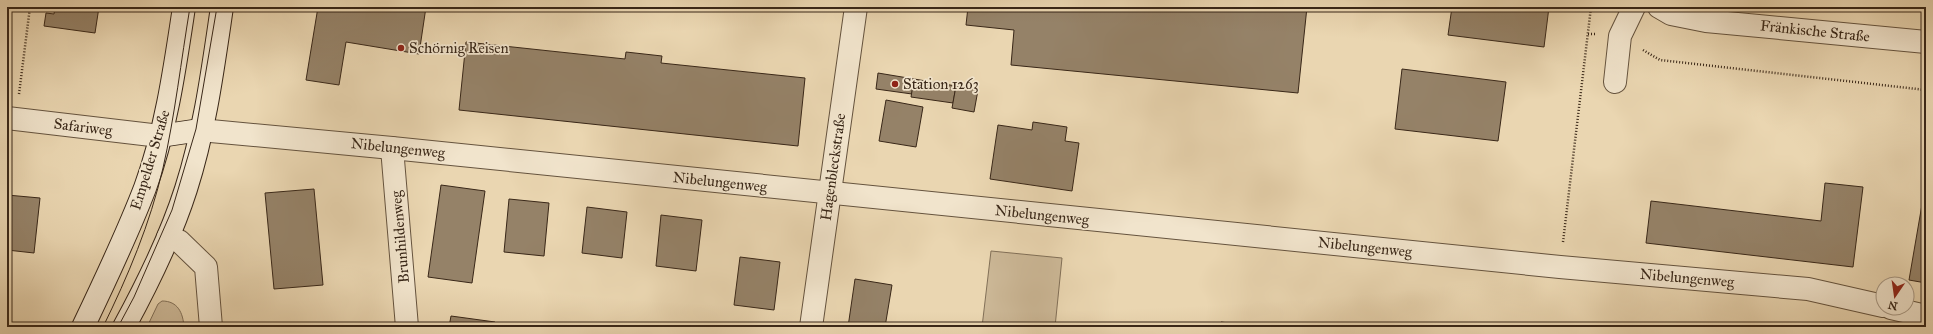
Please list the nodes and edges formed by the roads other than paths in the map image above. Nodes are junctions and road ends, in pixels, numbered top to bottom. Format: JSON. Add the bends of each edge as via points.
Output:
{"nodes":[{"id":1,"x":184,"y":7,"type":"edge"},
{"id":2,"x":222,"y":7,"type":"edge"},
{"id":3,"x":856,"y":7,"type":"edge"},
{"id":4,"x":1634,"y":7,"type":"edge"},
{"id":5,"x":1659,"y":7,"type":"edge"},
{"id":6,"x":1926,"y":42,"type":"edge"},
{"id":7,"x":1615,"y":82,"type":"dead end"},
{"id":8,"x":11,"y":119,"type":"edge"},
{"id":9,"x":200,"y":130,"type":"junction"},
{"id":10,"x":160,"y":136,"type":"junction"},
{"id":11,"x":392,"y":148,"type":"junction"},
{"id":12,"x":829,"y":193,"type":"junction"},
{"id":13,"x":168,"y":236,"type":"junction"},
{"id":14,"x":1875,"y":304,"type":"edge"},
{"id":15,"x":1915,"y":313,"type":"edge"},
{"id":16,"x":1926,"y":316,"type":"edge"},
{"id":17,"x":83,"y":327,"type":"edge"},
{"id":18,"x":124,"y":327,"type":"edge"},
{"id":19,"x":211,"y":327,"type":"edge"},
{"id":20,"x":407,"y":327,"type":"edge"},
{"id":21,"x":811,"y":327,"type":"edge"}],
"edges":[{"from":1,"to":10,"type":"street","name":"Empelder Straße"},
{"from":2,"to":9,"type":"street"},
{"from":3,"to":12,"type":"street","name":"Hagenbleckstraße"},
{"from":4,"to":7,"type":"street","via":[[1620,36]]},
{"from":5,"to":6,"type":"street","name":"Fränkische Straße","via":[[1671,14],[1706,21]]},
{"from":8,"to":10,"type":"street","name":"Safariweg"},
{"from":9,"to":10,"type":"street","name":"Safariweg"},
{"from":9,"to":11,"type":"street","name":"Nibelungenweg"},
{"from":9,"to":13,"type":"street","via":[[186,189]]},
{"from":10,"to":17,"type":"street","name":"Empelder Straße","via":[[145,187]]},
{"from":11,"to":12,"type":"street","name":"Nibelungenweg"},
{"from":11,"to":20,"type":"street","name":"Brunhildenweg"},
{"from":12,"to":14,"type":"street","name":"Nibelungenweg","via":[[1560,267],[1808,289]]},
{"from":12,"to":21,"type":"street","name":"Hagenbleckstraße"},
{"from":13,"to":18,"type":"street"},
{"from":13,"to":19,"type":"street","via":[[179,241],[206,267]]},
{"from":15,"to":16,"type":"street"}]}
